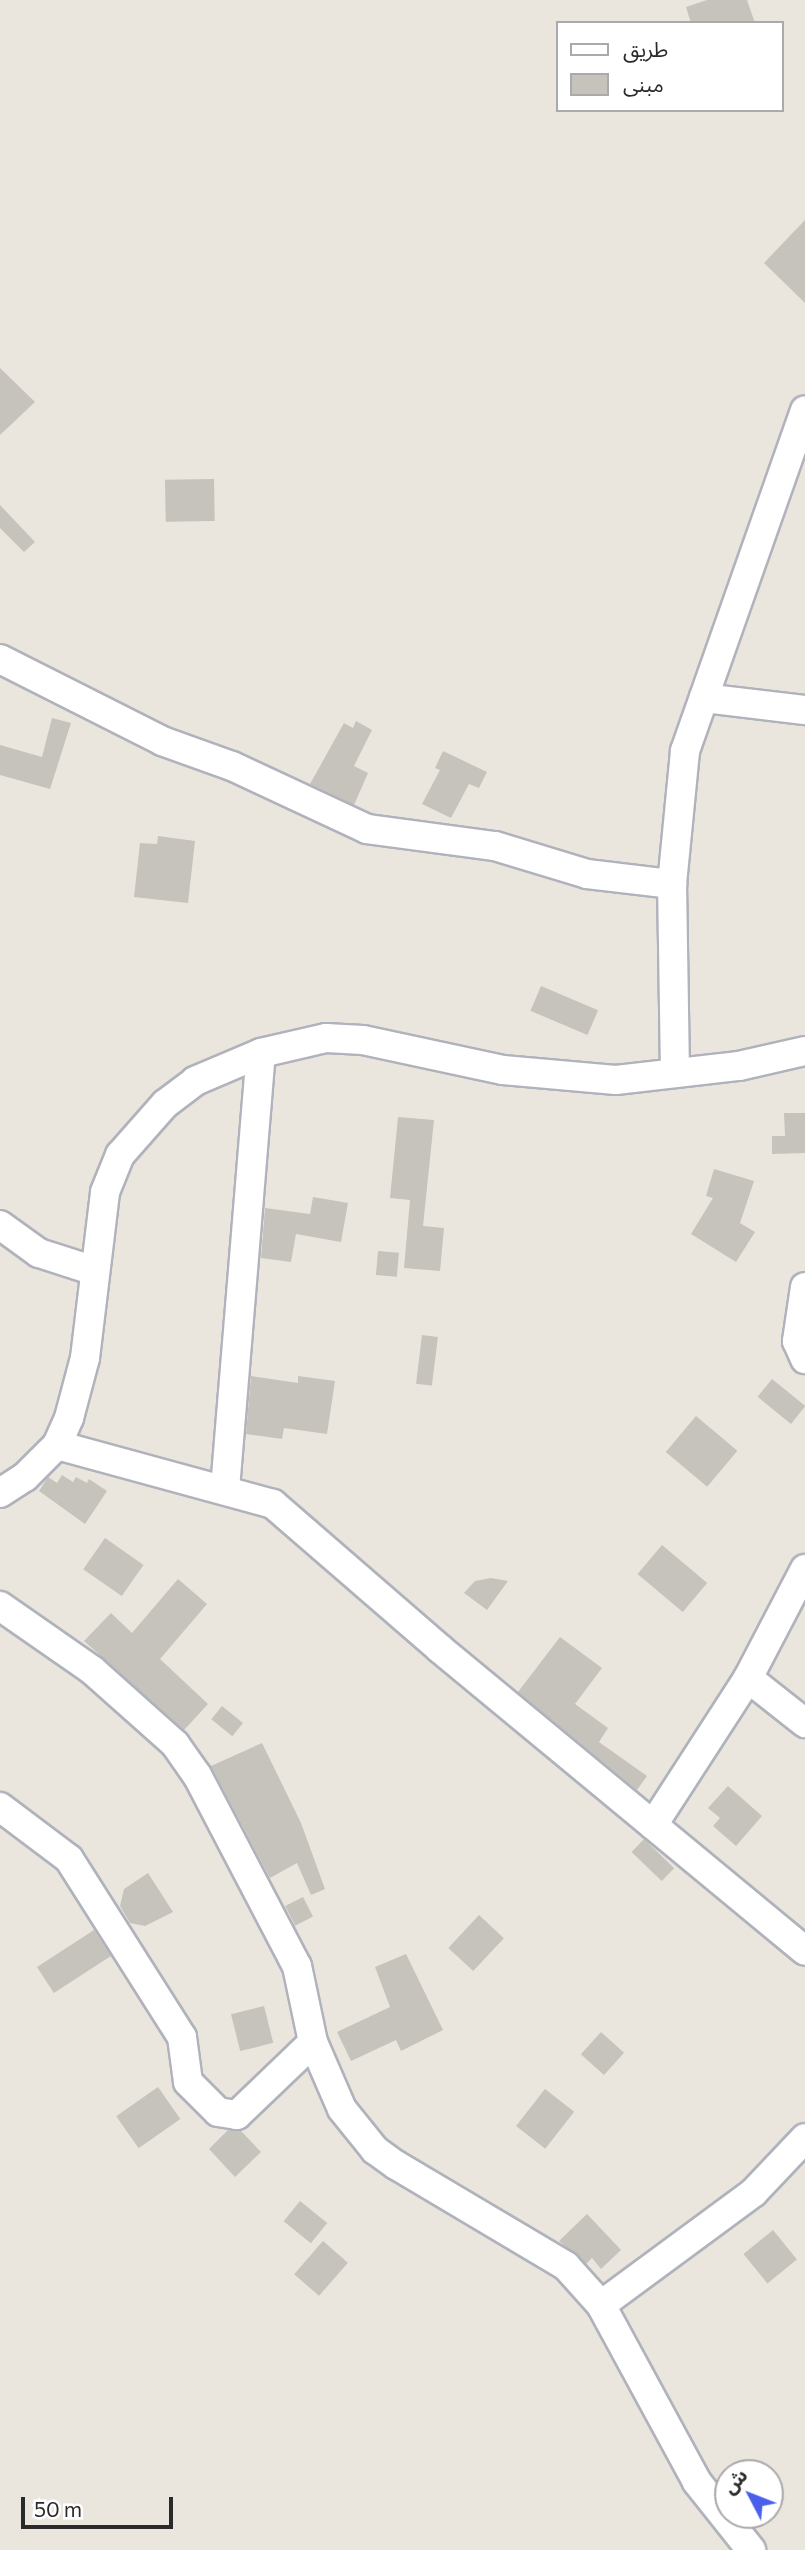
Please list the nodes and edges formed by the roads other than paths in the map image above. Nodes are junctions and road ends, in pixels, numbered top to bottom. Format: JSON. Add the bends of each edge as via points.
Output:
{"nodes":[{"id":1,"x":805,"y":410,"type":"edge"},
{"id":2,"x":0,"y":659,"type":"edge"},
{"id":3,"x":704,"y":698,"type":"junction"},
{"id":4,"x":805,"y":710,"type":"edge"},
{"id":5,"x":672,"y":884,"type":"junction"},
{"id":6,"x":805,"y":1051,"type":"edge"},
{"id":7,"x":261,"y":1053,"type":"junction"},
{"id":8,"x":676,"y":1073,"type":"junction"},
{"id":9,"x":0,"y":1225,"type":"edge"},
{"id":10,"x":92,"y":1270,"type":"junction"},
{"id":11,"x":805,"y":1288,"type":"edge"},
{"id":12,"x":805,"y":1307,"type":"edge"},
{"id":13,"x":805,"y":1359,"type":"edge"},
{"id":14,"x":57,"y":1445,"type":"junction"},
{"id":15,"x":225,"y":1489,"type":"junction"},
{"id":16,"x":0,"y":1493,"type":"edge"},
{"id":17,"x":805,"y":1569,"type":"edge"},
{"id":18,"x":0,"y":1606,"type":"edge"},
{"id":19,"x":748,"y":1678,"type":"junction"},
{"id":20,"x":805,"y":1723,"type":"edge"},
{"id":21,"x":0,"y":1807,"type":"edge"},
{"id":22,"x":653,"y":1825,"type":"junction"},
{"id":23,"x":805,"y":1951,"type":"edge"},
{"id":24,"x":313,"y":2042,"type":"junction"},
{"id":25,"x":805,"y":2138,"type":"edge"},
{"id":26,"x":601,"y":2305,"type":"junction"},
{"id":27,"x":751,"y":2550,"type":"edge"}],
"edges":[{"from":1,"to":3,"type":"street"},
{"from":2,"to":5,"type":"street","via":[[162,741],[232,766],[366,830],[495,846],[587,874]]},
{"from":3,"to":4,"type":"street"},
{"from":3,"to":5,"type":"street","via":[[685,751]]},
{"from":5,"to":8,"type":"street"},
{"from":6,"to":8,"type":"street","via":[[740,1066]]},
{"from":7,"to":8,"type":"street","via":[[293,1042],[363,1040],[503,1070],[616,1080]]},
{"from":7,"to":10,"type":"street","via":[[195,1082],[165,1104],[127,1146],[105,1192]]},
{"from":7,"to":15,"type":"street"},
{"from":9,"to":10,"type":"street","via":[[39,1254]]},
{"from":10,"to":14,"type":"street","via":[[85,1358]]},
{"from":11,"to":12,"type":"street","via":[[801,1301]]},
{"from":11,"to":13,"type":"street","via":[[797,1341]]},
{"from":14,"to":15,"type":"street"},
{"from":14,"to":16,"type":"street","via":[[25,1477]]},
{"from":15,"to":22,"type":"street","via":[[253,1495],[281,1510]]},
{"from":17,"to":19,"type":"street"},
{"from":18,"to":24,"type":"street","via":[[92,1670],[175,1744],[197,1775],[297,1966]]},
{"from":19,"to":20,"type":"street"},
{"from":19,"to":22,"type":"street"},
{"from":21,"to":24,"type":"street","via":[[69,1859],[182,2037],[188,2082],[218,2112],[237,2115]]},
{"from":22,"to":23,"type":"street"},
{"from":24,"to":26,"type":"street","via":[[342,2109],[375,2150],[544,2249]]},
{"from":25,"to":26,"type":"street","via":[[754,2192]]},
{"from":26,"to":27,"type":"street","via":[[681,2457]]}]}
